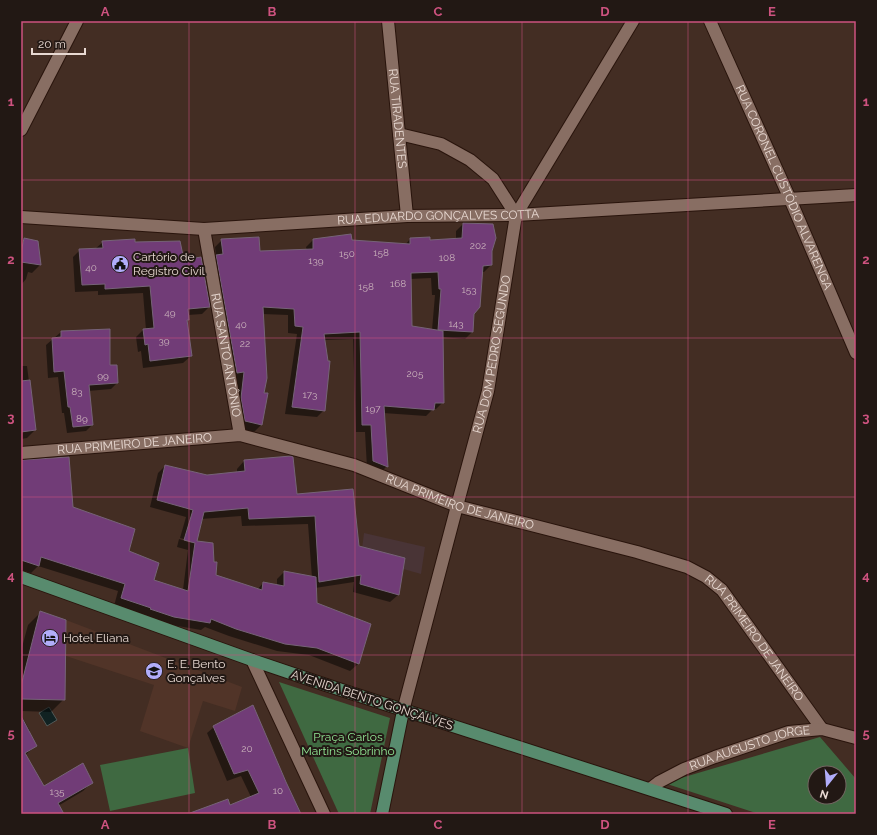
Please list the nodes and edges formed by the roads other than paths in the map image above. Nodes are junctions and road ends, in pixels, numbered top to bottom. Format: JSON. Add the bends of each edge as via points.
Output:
{"nodes":[{"id":1,"x":77,"y":21,"type":"edge"},
{"id":2,"x":388,"y":21,"type":"edge"},
{"id":3,"x":633,"y":21,"type":"edge"},
{"id":4,"x":710,"y":21,"type":"edge"},
{"id":5,"x":21,"y":130,"type":"edge"},
{"id":6,"x":399,"y":134,"type":"junction"},
{"id":7,"x":856,"y":195,"type":"edge"},
{"id":8,"x":790,"y":199,"type":"junction"},
{"id":9,"x":516,"y":215,"type":"junction"},
{"id":10,"x":407,"y":216,"type":"junction"},
{"id":11,"x":21,"y":217,"type":"edge"},
{"id":12,"x":204,"y":229,"type":"junction"},
{"id":13,"x":856,"y":354,"type":"edge"},
{"id":14,"x":240,"y":434,"type":"junction"},
{"id":15,"x":21,"y":453,"type":"edge"},
{"id":16,"x":457,"y":506,"type":"junction"},
{"id":17,"x":21,"y":577,"type":"edge"},
{"id":18,"x":252,"y":660,"type":"junction"},
{"id":19,"x":403,"y":711,"type":"junction"},
{"id":20,"x":822,"y":729,"type":"junction"},
{"id":21,"x":856,"y":738,"type":"edge"},
{"id":22,"x":650,"y":789,"type":"junction"},
{"id":23,"x":324,"y":814,"type":"edge"},
{"id":24,"x":382,"y":814,"type":"edge"},
{"id":25,"x":726,"y":814,"type":"edge"}],
"edges":[{"from":1,"to":5,"type":"street"},
{"from":2,"to":6,"type":"street","name":"RUA TIRADENTES"},
{"from":3,"to":9,"type":"street","name":"RUA DOM PEDRO SEGUNDO"},
{"from":4,"to":8,"type":"street","name":"RUA CORONEL CUSTÓDIO ALVARENGA"},
{"from":6,"to":9,"type":"street","via":[[440,144],[470,160],[493,179]]},
{"from":6,"to":10,"type":"street","name":"RUA TIRADENTES"},
{"from":7,"to":8,"type":"street","name":"RUA EDUARDO GONÇALVES COTTA"},
{"from":8,"to":9,"type":"street","name":"RUA EDUARDO GONÇALVES COTTA"},
{"from":8,"to":13,"type":"street","name":"RUA CORONEL CUSTÓDIO ALVARENGA"},
{"from":9,"to":10,"type":"street","name":"RUA EDUARDO GONÇALVES COTTA"},
{"from":9,"to":16,"type":"street","name":"RUA DOM PEDRO SEGUNDO","via":[[488,391]]},
{"from":10,"to":12,"type":"street","name":"RUA EDUARDO GONÇALVES COTTA"},
{"from":11,"to":12,"type":"street","name":"RUA EDUARDO GONÇALVES COTTA"},
{"from":12,"to":14,"type":"street","name":"RUA SANTO ANTÔNIO"},
{"from":14,"to":15,"type":"street","name":"RUA PRIMEIRO DE JANEIRO"},
{"from":14,"to":16,"type":"street","name":"RUA PRIMEIRO DE JANEIRO","via":[[354,465]]},
{"from":16,"to":19,"type":"street","name":"RUA DOM PEDRO SEGUNDO"},
{"from":16,"to":20,"type":"street","name":"RUA PRIMEIRO DE JANEIRO","via":[[637,552],[687,567],[706,577],[722,590]]},
{"from":17,"to":18,"type":"main road","name":"AVENIDA BENTO GONÇALVES"},
{"from":18,"to":19,"type":"main road","name":"AVENIDA BENTO GONÇALVES"},
{"from":18,"to":23,"type":"street"},
{"from":19,"to":22,"type":"main road","name":"AVENIDA BENTO GONÇALVES"},
{"from":19,"to":24,"type":"main road"},
{"from":20,"to":21,"type":"street","name":"RUA AUGUSTO JORGE"},
{"from":20,"to":22,"type":"street","name":"RUA AUGUSTO JORGE","via":[[789,732],[715,757],[684,769]]},
{"from":22,"to":25,"type":"main road","name":"AVENIDA BENTO GONÇALVES"}]}
